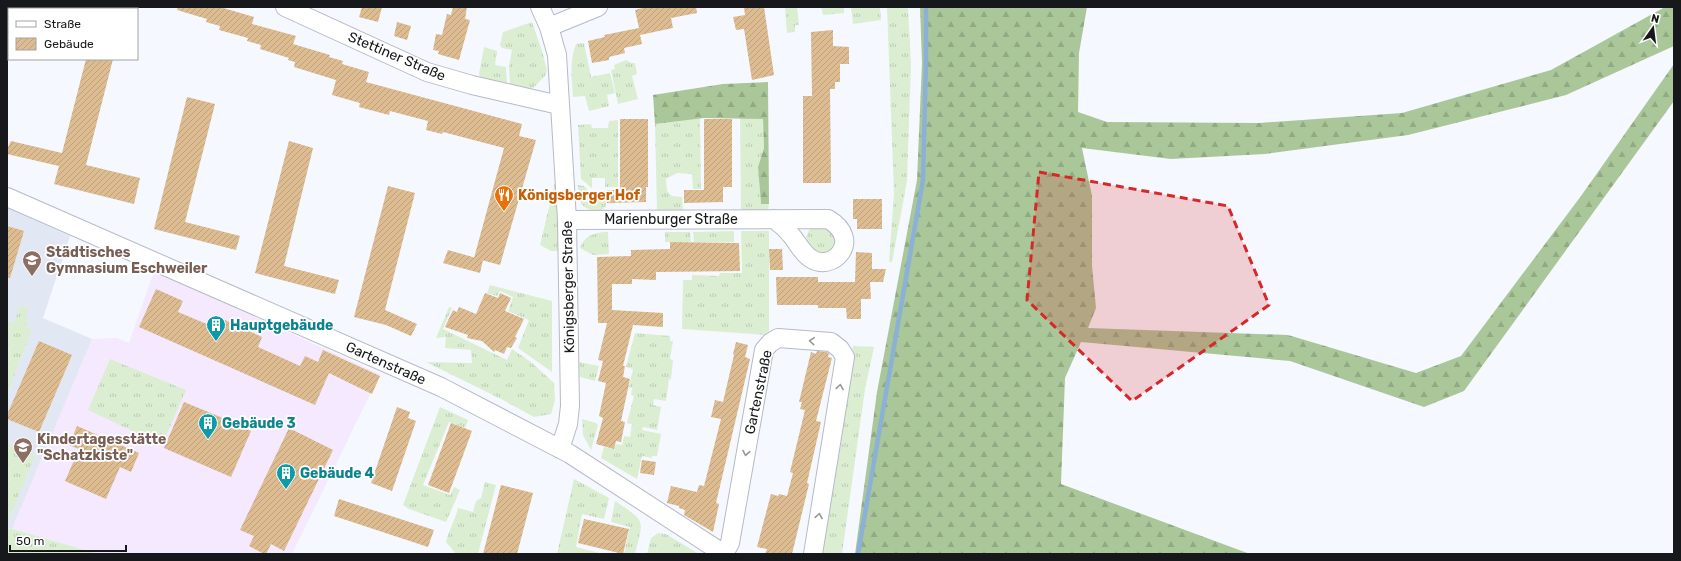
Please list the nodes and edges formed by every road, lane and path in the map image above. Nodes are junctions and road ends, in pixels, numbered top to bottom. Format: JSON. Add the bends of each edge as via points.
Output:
{"nodes":[{"id":1,"x":285,"y":7,"type":"edge"},
{"id":2,"x":540,"y":7,"type":"edge"},
{"id":3,"x":598,"y":7,"type":"edge"},
{"id":4,"x":549,"y":27,"type":"junction"},
{"id":5,"x":559,"y":105,"type":"junction"},
{"id":6,"x":7,"y":197,"type":"edge"},
{"id":7,"x":774,"y":219,"type":"dead end"},
{"id":8,"x":567,"y":220,"type":"junction"},
{"id":9,"x":560,"y":449,"type":"junction"},
{"id":10,"x":724,"y":554,"type":"edge"},
{"id":11,"x":813,"y":554,"type":"edge"}],
"edges":[{"from":1,"to":5,"type":"street","name":"Stettiner Straße","via":[[428,72]]},
{"from":2,"to":4,"type":"street","name":"Königsberger Straße"},
{"from":3,"to":4,"type":"street"},
{"from":4,"to":5,"type":"street","name":"Königsberger Straße","via":[[557,55]]},
{"from":5,"to":8,"type":"street","name":"Königsberger Straße"},
{"from":6,"to":9,"type":"street","name":"Gartenstraße","via":[[440,387]]},
{"from":7,"to":8,"type":"street","name":"Marienburger Straße"},
{"from":8,"to":9,"type":"street","name":"Königsberger Straße","via":[[570,406],[568,424]]},
{"from":9,"to":10,"type":"street","name":"Gartenstraße"},
{"from":11,"to":10,"type":"street","name":"Gartenstraße","one_way":true,"via":[[845,357],[840,349],[830,342],[778,338],[770,342],[764,350],[730,543]]}]}
